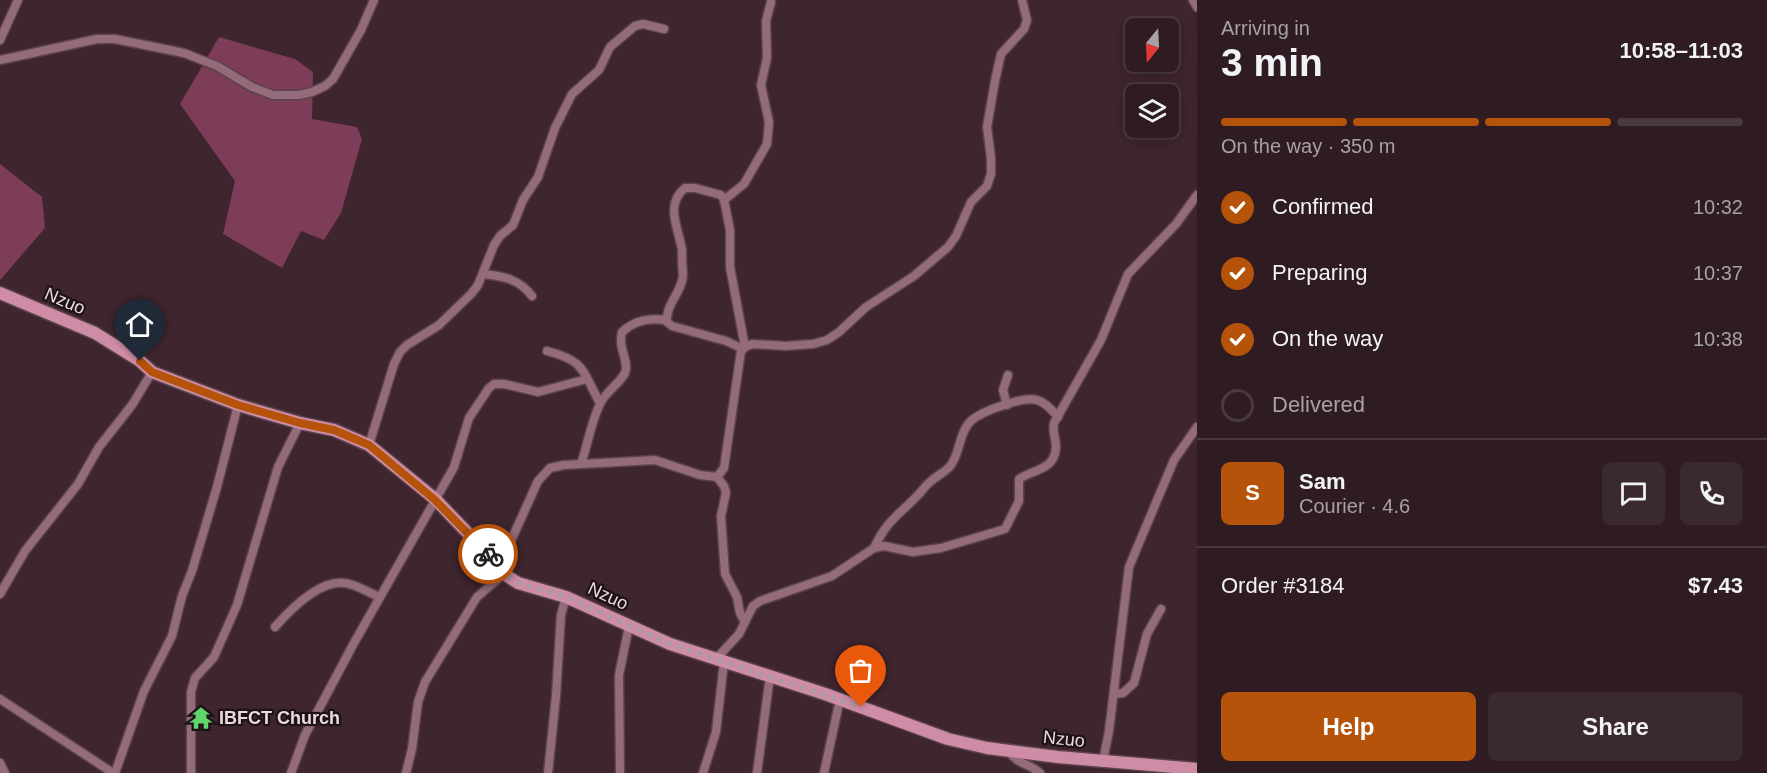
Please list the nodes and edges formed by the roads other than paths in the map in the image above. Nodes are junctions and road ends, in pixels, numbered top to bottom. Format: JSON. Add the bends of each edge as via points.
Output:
{"nodes":[{"id":1,"x":18,"y":0,"type":"edge"},
{"id":2,"x":374,"y":0,"type":"edge"},
{"id":3,"x":1022,"y":0,"type":"edge"},
{"id":4,"x":1192,"y":0,"type":"edge"},
{"id":5,"x":771,"y":2,"type":"dead end"},
{"id":6,"x":1197,"y":7,"type":"edge"},
{"id":7,"x":3,"y":26,"type":"edge"},
{"id":8,"x":664,"y":29,"type":"dead end"},
{"id":9,"x":0,"y":40,"type":"edge"},
{"id":10,"x":0,"y":60,"type":"edge"},
{"id":11,"x":1197,"y":195,"type":"edge"},
{"id":12,"x":724,"y":200,"type":"junction"},
{"id":13,"x":483,"y":274,"type":"junction"},
{"id":14,"x":0,"y":293,"type":"edge"},
{"id":15,"x":532,"y":296,"type":"dead end"},
{"id":16,"x":666,"y":320,"type":"junction"},
{"id":17,"x":744,"y":348,"type":"junction"},
{"id":18,"x":547,"y":351,"type":"dead end"},
{"id":19,"x":152,"y":372,"type":"junction"},
{"id":20,"x":1008,"y":375,"type":"dead end"},
{"id":21,"x":587,"y":379,"type":"junction"},
{"id":22,"x":600,"y":403,"type":"junction"},
{"id":23,"x":238,"y":405,"type":"junction"},
{"id":24,"x":1007,"y":405,"type":"junction"},
{"id":25,"x":1058,"y":417,"type":"junction"},
{"id":26,"x":300,"y":423,"type":"junction"},
{"id":27,"x":1197,"y":427,"type":"edge"},
{"id":28,"x":369,"y":445,"type":"junction"},
{"id":29,"x":581,"y":464,"type":"junction"},
{"id":30,"x":717,"y":477,"type":"junction"},
{"id":31,"x":435,"y":500,"type":"junction"},
{"id":32,"x":874,"y":548,"type":"junction"},
{"id":33,"x":487,"y":553,"type":"junction"},
{"id":34,"x":504,"y":574,"type":"junction"},
{"id":35,"x":0,"y":594,"type":"edge"},
{"id":36,"x":380,"y":597,"type":"junction"},
{"id":37,"x":567,"y":597,"type":"junction"},
{"id":38,"x":1161,"y":609,"type":"dead end"},
{"id":39,"x":745,"y":622,"type":"junction"},
{"id":40,"x":628,"y":626,"type":"junction"},
{"id":41,"x":275,"y":627,"type":"dead end"},
{"id":42,"x":720,"y":661,"type":"junction"},
{"id":43,"x":770,"y":676,"type":"junction"},
{"id":44,"x":1114,"y":694,"type":"junction"},
{"id":45,"x":0,"y":699,"type":"edge"},
{"id":46,"x":840,"y":699,"type":"junction"},
{"id":47,"x":1008,"y":750,"type":"junction"},
{"id":48,"x":1103,"y":761,"type":"junction"},
{"id":49,"x":0,"y":763,"type":"edge"},
{"id":50,"x":1197,"y":769,"type":"edge"},
{"id":51,"x":188,"y":772,"type":"edge"},
{"id":52,"x":5,"y":773,"type":"edge"},
{"id":53,"x":114,"y":773,"type":"edge"},
{"id":54,"x":291,"y":773,"type":"edge"},
{"id":55,"x":406,"y":773,"type":"edge"},
{"id":56,"x":548,"y":773,"type":"edge"},
{"id":57,"x":620,"y":773,"type":"edge"},
{"id":58,"x":702,"y":773,"type":"edge"},
{"id":59,"x":757,"y":773,"type":"edge"},
{"id":60,"x":824,"y":773,"type":"edge"},
{"id":61,"x":1040,"y":773,"type":"edge"}],
"edges":[{"from":1,"to":7,"type":"street"},
{"from":2,"to":10,"type":"street","via":[[333,79],[299,95],[273,95],[184,53],[116,39],[97,39]]},
{"from":3,"to":17,"type":"street","via":[[1027,20],[1024,29],[1001,54],[995,81],[987,128],[991,174],[987,186],[971,202],[948,248],[826,340],[801,345],[753,344]]},
{"from":4,"to":6,"type":"street"},
{"from":5,"to":12,"type":"street","via":[[761,85],[769,123],[766,144],[744,184]]},
{"from":7,"to":9,"type":"street"},
{"from":8,"to":13,"type":"street","via":[[635,26],[616,40],[599,70],[572,94],[538,177],[513,225],[494,245]]},
{"from":11,"to":25,"type":"street","via":[[1176,224],[1128,274],[1101,340]]},
{"from":12,"to":16,"type":"street","via":[[713,192],[688,187],[677,196],[675,229],[682,250],[682,281]]},
{"from":12,"to":17,"type":"street","via":[[730,230],[730,267]]},
{"from":13,"to":15,"type":"street","via":[[513,280]]},
{"from":13,"to":28,"type":"street","via":[[472,293],[439,325],[400,352]]},
{"from":14,"to":19,"type":"street","name":"Nzuo","via":[[94,333]]},
{"from":16,"to":17,"type":"street","via":[[672,326]]},
{"from":16,"to":22,"type":"street","via":[[641,320],[622,332],[626,371]]},
{"from":17,"to":30,"type":"street","via":[[724,468]]},
{"from":18,"to":21,"type":"street","via":[[576,362]]},
{"from":19,"to":23,"type":"street","name":"Nzuo"},
{"from":19,"to":35,"type":"street","via":[[78,484],[25,551]]},
{"from":20,"to":24,"type":"street","via":[[1003,390]]},
{"from":21,"to":22,"type":"street"},
{"from":21,"to":31,"type":"street","via":[[538,392],[494,384],[469,418],[454,467]]},
{"from":22,"to":29,"type":"street"},
{"from":23,"to":26,"type":"street","name":"Nzuo"},
{"from":23,"to":53,"type":"street","via":[[172,636],[144,692]]},
{"from":24,"to":25,"type":"street","via":[[1037,400]]},
{"from":24,"to":32,"type":"street","via":[[989,410],[968,423],[951,466],[889,522]]},
{"from":25,"to":32,"type":"street","via":[[1053,427],[1056,446],[1052,460],[1045,468],[1019,479],[1019,501],[1005,529],[941,548],[913,552],[884,546]]},
{"from":26,"to":28,"type":"street","name":"Nzuo","via":[[334,430]]},
{"from":26,"to":51,"type":"street","via":[[278,467],[237,605],[214,657],[195,678]]},
{"from":27,"to":44,"type":"street","via":[[1174,460],[1129,567]]},
{"from":28,"to":31,"type":"street","name":"Nzuo"},
{"from":29,"to":30,"type":"street","via":[[655,460]]},
{"from":29,"to":33,"type":"street","via":[[550,468],[544,473],[510,543]]},
{"from":30,"to":39,"type":"street","via":[[726,493],[721,516],[725,574]]},
{"from":31,"to":33,"type":"street","name":"Nzuo"},
{"from":31,"to":36,"type":"street"},
{"from":32,"to":39,"type":"street","via":[[832,576],[760,601]]},
{"from":33,"to":34,"type":"street","name":"Nzuo"},
{"from":34,"to":37,"type":"street","name":"Nzuo","via":[[525,586]]},
{"from":34,"to":55,"type":"street","via":[[477,597],[425,682]]},
{"from":36,"to":41,"type":"street","via":[[345,583],[333,584],[292,606]]},
{"from":36,"to":54,"type":"street","via":[[305,735]]},
{"from":37,"to":40,"type":"street","name":"Nzuo"},
{"from":37,"to":56,"type":"street","via":[[561,615]]},
{"from":38,"to":44,"type":"street","via":[[1147,634],[1134,683],[1123,693]]},
{"from":39,"to":42,"type":"street"},
{"from":40,"to":42,"type":"street","name":"Nzuo"},
{"from":40,"to":57,"type":"street","via":[[619,675]]},
{"from":42,"to":43,"type":"street","name":"Nzuo"},
{"from":42,"to":58,"type":"street","via":[[718,721]]},
{"from":43,"to":46,"type":"street","name":"Nzuo"},
{"from":43,"to":59,"type":"street"},
{"from":44,"to":48,"type":"street"},
{"from":45,"to":53,"type":"street"},
{"from":46,"to":47,"type":"street","name":"Nzuo","via":[[948,739]]},
{"from":46,"to":60,"type":"street"},
{"from":47,"to":48,"type":"street","name":"Nzuo"},
{"from":47,"to":61,"type":"street","via":[[1014,759]]},
{"from":48,"to":50,"type":"street","name":"Nzuo"},
{"from":49,"to":52,"type":"street"}]}
